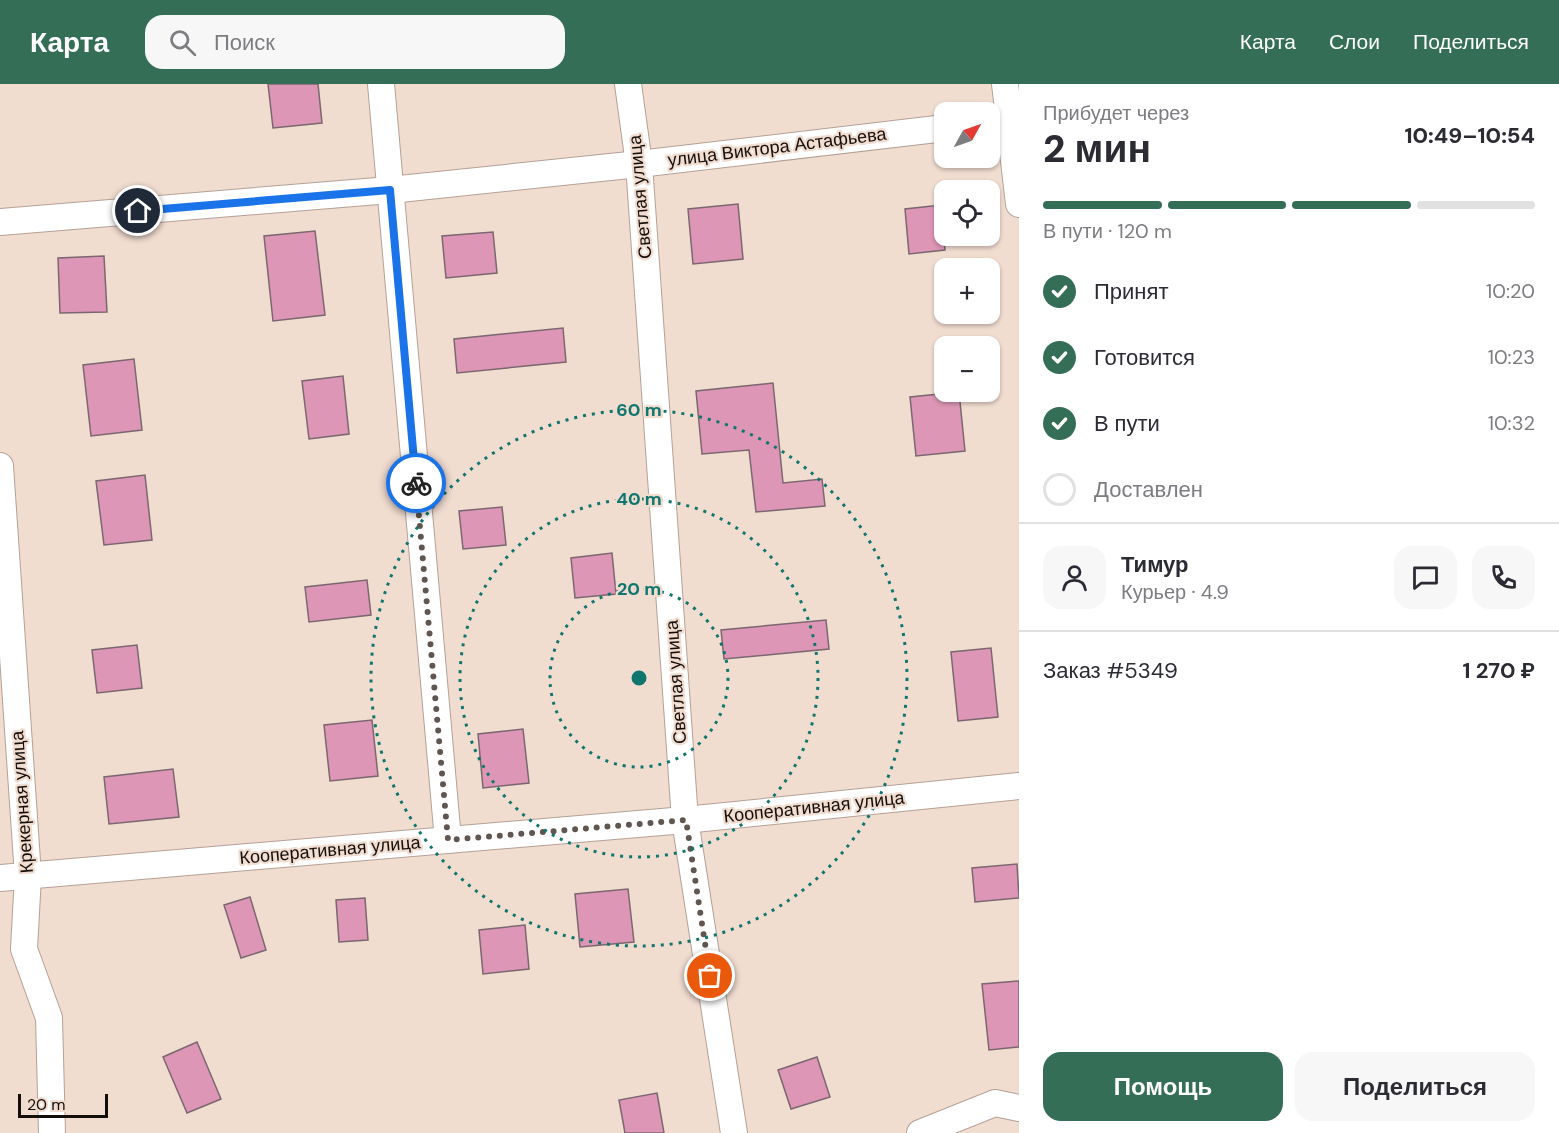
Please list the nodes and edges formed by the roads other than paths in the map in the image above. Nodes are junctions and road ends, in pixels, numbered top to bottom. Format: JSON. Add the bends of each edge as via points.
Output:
{"nodes":[{"id":1,"x":381,"y":84,"type":"edge"},
{"id":2,"x":628,"y":84,"type":"edge"},
{"id":3,"x":1005,"y":84,"type":"edge"},
{"id":4,"x":1000,"y":115,"type":"edge"},
{"id":5,"x":1000,"y":125,"type":"edge"},
{"id":6,"x":934,"y":129,"type":"edge"},
{"id":7,"x":639,"y":164,"type":"junction"},
{"id":8,"x":390,"y":190,"type":"junction"},
{"id":9,"x":1019,"y":204,"type":"edge"},
{"id":10,"x":0,"y":222,"type":"edge"},
{"id":11,"x":0,"y":466,"type":"edge"},
{"id":12,"x":1019,"y":786,"type":"edge"},
{"id":13,"x":686,"y":820,"type":"junction"},
{"id":14,"x":448,"y":840,"type":"junction"},
{"id":15,"x":28,"y":876,"type":"junction"},
{"id":16,"x":0,"y":878,"type":"edge"},
{"id":17,"x":1019,"y":1108,"type":"edge"},
{"id":18,"x":52,"y":1133,"type":"edge"},
{"id":19,"x":734,"y":1133,"type":"edge"},
{"id":20,"x":920,"y":1133,"type":"edge"}],
"edges":[{"from":1,"to":8,"type":"street"},
{"from":2,"to":7,"type":"street","name":"Светлая улица"},
{"from":3,"to":4,"type":"street"},
{"from":5,"to":9,"type":"street"},
{"from":6,"to":7,"type":"street","name":"улица Виктора Астафьева"},
{"from":7,"to":8,"type":"street","name":"улица Виктора Астафьева"},
{"from":7,"to":13,"type":"street","name":"Светлая улица"},
{"from":8,"to":10,"type":"street","name":"улица Виктора Астафьева"},
{"from":8,"to":14,"type":"street"},
{"from":11,"to":15,"type":"street","name":"Крекерная улица"},
{"from":12,"to":13,"type":"street","name":"Кооперативная улица"},
{"from":13,"to":14,"type":"street","name":"Кооперативная улица"},
{"from":13,"to":19,"type":"street","name":"Светлая улица"},
{"from":14,"to":15,"type":"street","name":"Кооперативная улица"},
{"from":15,"to":16,"type":"street","name":"Кооперативная улица"},
{"from":15,"to":18,"type":"street","name":"Крекерная улица","via":[[24,949],[49,1018]]},
{"from":17,"to":20,"type":"street","via":[[995,1102]]}]}
